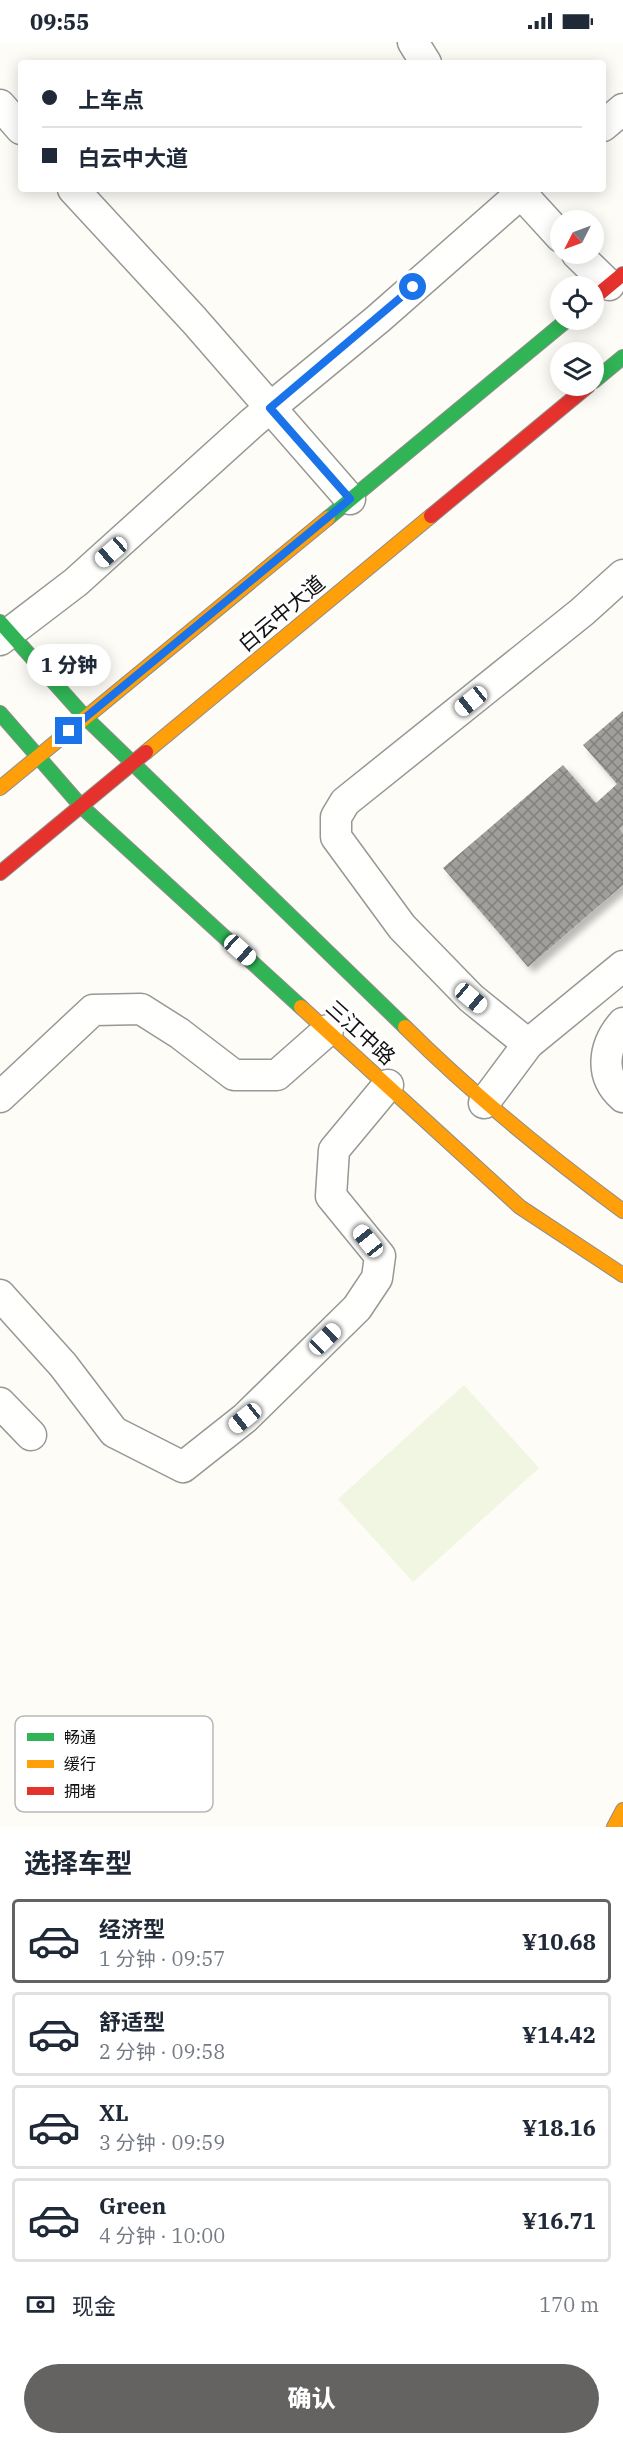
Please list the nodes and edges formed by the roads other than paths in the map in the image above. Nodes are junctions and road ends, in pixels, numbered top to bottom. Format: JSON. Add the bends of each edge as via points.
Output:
{"nodes":[{"id":1,"x":414,"y":42,"type":"edge"},
{"id":2,"x":424,"y":60,"type":"edge"},
{"id":3,"x":0,"y":105,"type":"edge"},
{"id":4,"x":623,"y":109,"type":"edge"},
{"id":5,"x":606,"y":123,"type":"edge"},
{"id":6,"x":18,"y":126,"type":"edge"},
{"id":7,"x":76,"y":192,"type":"edge"},
{"id":8,"x":520,"y":192,"type":"edge"},
{"id":9,"x":522,"y":192,"type":"edge"},
{"id":10,"x":550,"y":224,"type":"edge"},
{"id":11,"x":587,"y":264,"type":"edge"},
{"id":12,"x":609,"y":285,"type":"edge"},
{"id":13,"x":555,"y":330,"type":"edge"},
{"id":14,"x":623,"y":357,"type":"edge"},
{"id":15,"x":604,"y":373,"type":"edge"},
{"id":16,"x":576,"y":396,"type":"edge"},
{"id":17,"x":270,"y":408,"type":"junction"},
{"id":18,"x":350,"y":499,"type":"junction"},
{"id":19,"x":623,"y":575,"type":"edge"},
{"id":20,"x":3,"y":631,"type":"edge"},
{"id":21,"x":0,"y":713,"type":"edge"},
{"id":22,"x":86,"y":717,"type":"junction"},
{"id":23,"x":36,"y":758,"type":"junction"},
{"id":24,"x":134,"y":762,"type":"junction"},
{"id":25,"x":0,"y":788,"type":"edge"},
{"id":26,"x":81,"y":806,"type":"junction"},
{"id":27,"x":0,"y":873,"type":"edge"},
{"id":28,"x":623,"y":966,"type":"edge"},
{"id":29,"x":623,"y":1023,"type":"edge"},
{"id":30,"x":328,"y":1030,"type":"junction"},
{"id":31,"x":528,"y":1044,"type":"junction"},
{"id":32,"x":388,"y":1085,"type":"junction"},
{"id":33,"x":0,"y":1097,"type":"edge"},
{"id":34,"x":623,"y":1097,"type":"edge"},
{"id":35,"x":484,"y":1102,"type":"junction"},
{"id":36,"x":623,"y":1211,"type":"edge"},
{"id":37,"x":623,"y":1275,"type":"edge"},
{"id":38,"x":0,"y":1295,"type":"edge"},
{"id":39,"x":0,"y":1403,"type":"edge"},
{"id":40,"x":31,"y":1435,"type":"dead end"},
{"id":41,"x":623,"y":1810,"type":"edge"},
{"id":42,"x":614,"y":1827,"type":"edge"}],
"edges":[{"from":1,"to":2,"type":"street"},
{"from":3,"to":6,"type":"street"},
{"from":4,"to":5,"type":"street"},
{"from":7,"to":17,"type":"street"},
{"from":8,"to":17,"type":"street","via":[[378,319]]},
{"from":9,"to":10,"type":"street"},
{"from":11,"to":12,"type":"street"},
{"from":13,"to":18,"type":"main road","name":"白云中大道"},
{"from":14,"to":15,"type":"main road"},
{"from":16,"to":24,"type":"main road","name":"白云中大道"},
{"from":17,"to":18,"type":"street"},
{"from":17,"to":20,"type":"street","via":[[76,582]]},
{"from":18,"to":22,"type":"main road","name":"白云中大道"},
{"from":19,"to":31,"type":"street","via":[[345,802],[336,817],[336,837],[402,927],[471,998]]},
{"from":20,"to":22,"type":"main road","name":"三江中路"},
{"from":21,"to":23,"type":"main road","name":"三江中路"},
{"from":22,"to":23,"type":"main road","name":"白云中大道"},
{"from":22,"to":24,"type":"main road","name":"三江中路"},
{"from":23,"to":25,"type":"main road","name":"白云中大道"},
{"from":23,"to":26,"type":"main road","name":"三江中路"},
{"from":24,"to":26,"type":"main road","name":"白云中大道"},
{"from":24,"to":35,"type":"main road","name":"三江中路"},
{"from":26,"to":27,"type":"main road","name":"白云中大道"},
{"from":26,"to":30,"type":"main road","name":"三江中路"},
{"from":28,"to":31,"type":"street"},
{"from":29,"to":34,"type":"street","via":[[616,1031],[605,1063],[612,1088]]},
{"from":30,"to":32,"type":"main road","name":"三江中路"},
{"from":30,"to":33,"type":"street","via":[[277,1075],[234,1075],[141,1010],[93,1010]]},
{"from":31,"to":35,"type":"street"},
{"from":32,"to":37,"type":"main road","name":"三江中路","via":[[520,1207]]},
{"from":32,"to":38,"type":"street","via":[[333,1150],[331,1196],[380,1256],[377,1278],[357,1308],[245,1418],[183,1467],[114,1432],[63,1365]]},
{"from":35,"to":36,"type":"main road","name":"三江中路","via":[[560,1166]]},
{"from":39,"to":40,"type":"street"},
{"from":41,"to":42,"type":"main road"}]}
